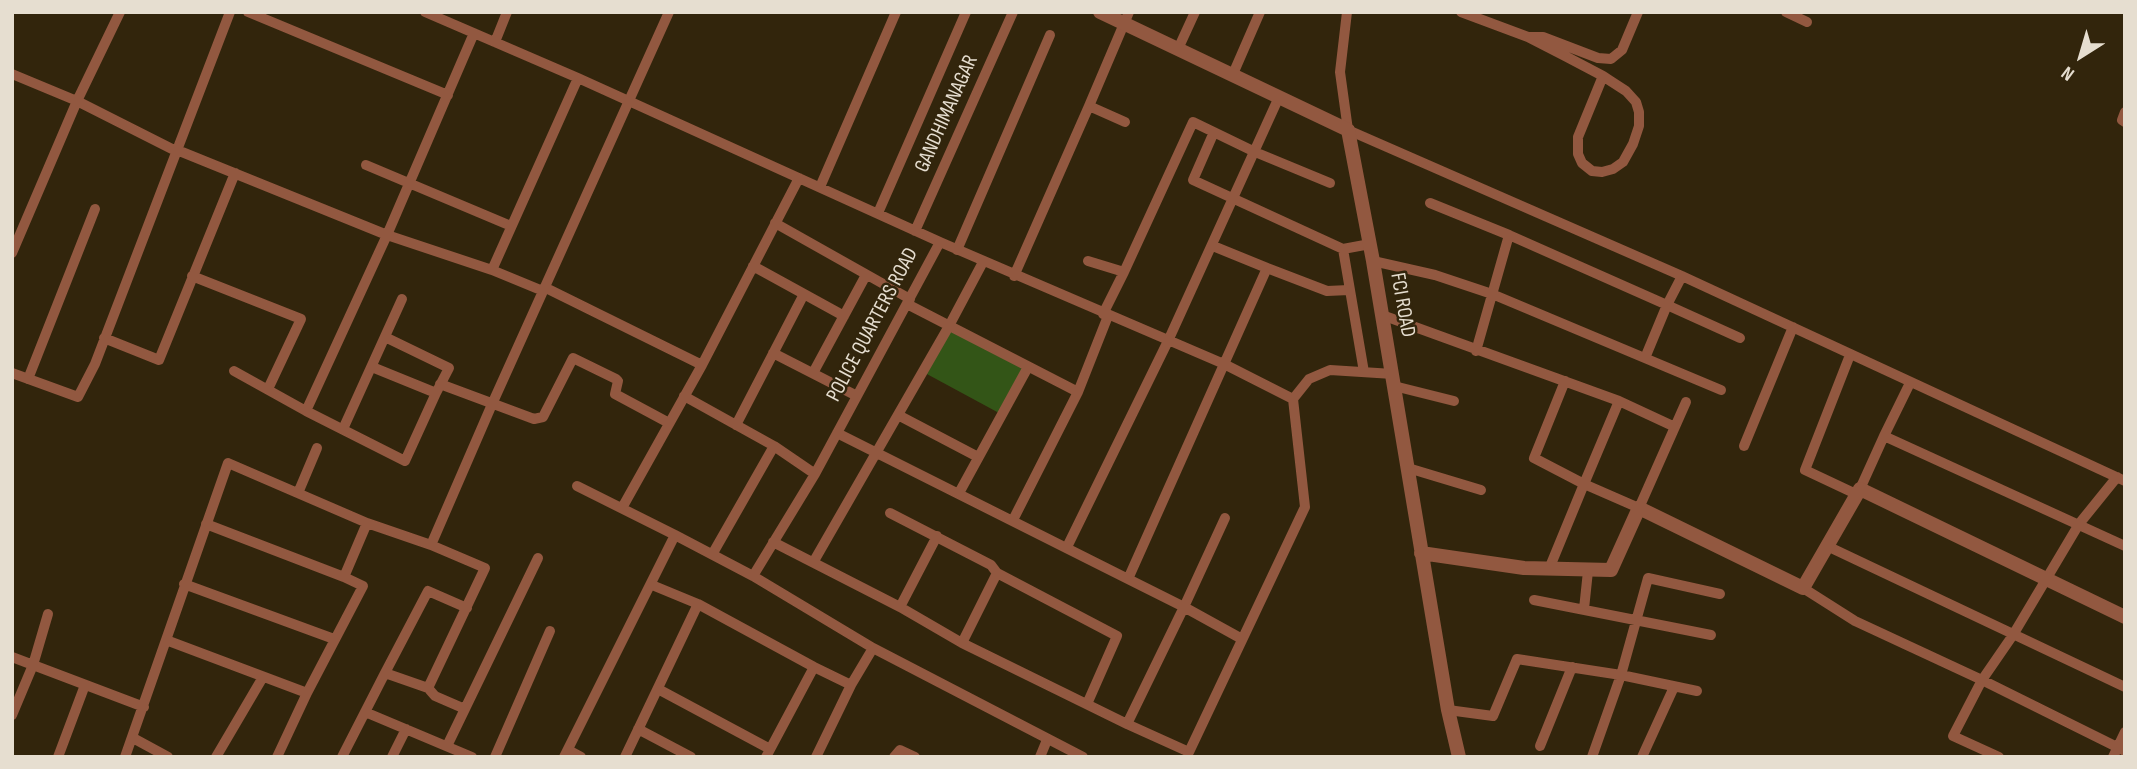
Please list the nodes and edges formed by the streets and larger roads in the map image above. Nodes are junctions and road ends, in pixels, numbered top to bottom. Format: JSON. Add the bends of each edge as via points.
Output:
{"nodes":[{"id":1,"x":120,"y":12,"type":"edge"},
{"id":2,"x":230,"y":12,"type":"edge"},
{"id":3,"x":248,"y":12,"type":"edge"},
{"id":4,"x":425,"y":12,"type":"edge"},
{"id":5,"x":507,"y":12,"type":"edge"},
{"id":6,"x":669,"y":12,"type":"edge"},
{"id":7,"x":896,"y":12,"type":"edge"},
{"id":8,"x":965,"y":12,"type":"edge"},
{"id":9,"x":1013,"y":12,"type":"edge"},
{"id":10,"x":1100,"y":12,"type":"edge"},
{"id":11,"x":1195,"y":12,"type":"edge"},
{"id":12,"x":1260,"y":12,"type":"edge"},
{"id":13,"x":1347,"y":12,"type":"edge"},
{"id":14,"x":1461,"y":12,"type":"edge"},
{"id":15,"x":1638,"y":12,"type":"edge"},
{"id":16,"x":1786,"y":12,"type":"edge"},
{"id":17,"x":1126,"y":17,"type":"edge"},
{"id":18,"x":1807,"y":22,"type":"dead end"},
{"id":19,"x":474,"y":33,"type":"junction"},
{"id":20,"x":1050,"y":35,"type":"dead end"},
{"id":21,"x":1528,"y":37,"type":"junction"},
{"id":22,"x":495,"y":42,"type":"junction"},
{"id":23,"x":1178,"y":49,"type":"junction"},
{"id":24,"x":12,"y":74,"type":"edge"},
{"id":25,"x":1233,"y":74,"type":"junction"},
{"id":26,"x":1603,"y":76,"type":"junction"},
{"id":27,"x":578,"y":78,"type":"junction"},
{"id":28,"x":447,"y":94,"type":"junction"},
{"id":29,"x":1279,"y":97,"type":"junction"},
{"id":30,"x":78,"y":101,"type":"junction"},
{"id":31,"x":629,"y":101,"type":"junction"},
{"id":32,"x":1089,"y":106,"type":"junction"},
{"id":33,"x":2125,"y":112,"type":"edge"},
{"id":34,"x":1125,"y":122,"type":"dead end"},
{"id":35,"x":2125,"y":122,"type":"edge"},
{"id":36,"x":1348,"y":131,"type":"junction"},
{"id":37,"x":1214,"y":132,"type":"junction"},
{"id":38,"x":177,"y":150,"type":"junction"},
{"id":39,"x":1255,"y":152,"type":"junction"},
{"id":40,"x":366,"y":166,"type":"dead end"},
{"id":41,"x":235,"y":173,"type":"junction"},
{"id":42,"x":799,"y":178,"type":"junction"},
{"id":43,"x":1330,"y":183,"type":"dead end"},
{"id":44,"x":409,"y":185,"type":"junction"},
{"id":45,"x":820,"y":187,"type":"junction"},
{"id":46,"x":1234,"y":198,"type":"junction"},
{"id":47,"x":1430,"y":203,"type":"dead end"},
{"id":48,"x":95,"y":209,"type":"dead end"},
{"id":49,"x":878,"y":214,"type":"junction"},
{"id":50,"x":775,"y":223,"type":"junction"},
{"id":51,"x":511,"y":226,"type":"junction"},
{"id":52,"x":915,"y":231,"type":"junction"},
{"id":53,"x":387,"y":235,"type":"junction"},
{"id":54,"x":1509,"y":235,"type":"junction"},
{"id":55,"x":940,"y":242,"type":"junction"},
{"id":56,"x":1370,"y":244,"type":"junction"},
{"id":57,"x":1213,"y":246,"type":"junction"},
{"id":58,"x":957,"y":250,"type":"junction"},
{"id":59,"x":1343,"y":250,"type":"junction"},
{"id":60,"x":12,"y":253,"type":"edge"},
{"id":61,"x":1088,"y":261,"type":"dead end"},
{"id":62,"x":1373,"y":261,"type":"junction"},
{"id":63,"x":983,"y":262,"type":"junction"},
{"id":64,"x":753,"y":266,"type":"junction"},
{"id":65,"x":1267,"y":268,"type":"junction"},
{"id":66,"x":492,"y":270,"type":"junction"},
{"id":67,"x":1125,"y":272,"type":"junction"},
{"id":68,"x":866,"y":275,"type":"junction"},
{"id":69,"x":1014,"y":275,"type":"junction"},
{"id":70,"x":192,"y":276,"type":"junction"},
{"id":71,"x":1682,"y":276,"type":"junction"},
{"id":72,"x":545,"y":289,"type":"junction"},
{"id":73,"x":1349,"y":289,"type":"junction"},
{"id":74,"x":803,"y":294,"type":"junction"},
{"id":75,"x":1492,"y":294,"type":"junction"},
{"id":76,"x":402,"y":299,"type":"dead end"},
{"id":77,"x":908,"y":302,"type":"junction"},
{"id":78,"x":1667,"y":305,"type":"junction"},
{"id":79,"x":1106,"y":315,"type":"junction"},
{"id":80,"x":1382,"y":315,"type":"junction"},
{"id":81,"x":844,"y":316,"type":"junction"},
{"id":82,"x":949,"y":326,"type":"junction"},
{"id":83,"x":1793,"y":327,"type":"junction"},
{"id":84,"x":385,"y":337,"type":"junction"},
{"id":85,"x":104,"y":338,"type":"junction"},
{"id":86,"x":1740,"y":338,"type":"dead end"},
{"id":87,"x":1168,"y":341,"type":"junction"},
{"id":88,"x":1476,"y":351,"type":"junction"},
{"id":89,"x":773,"y":353,"type":"junction"},
{"id":90,"x":1850,"y":355,"type":"junction"},
{"id":91,"x":1645,"y":358,"type":"junction"},
{"id":92,"x":1224,"y":364,"type":"junction"},
{"id":93,"x":702,"y":365,"type":"junction"},
{"id":94,"x":372,"y":367,"type":"junction"},
{"id":95,"x":1028,"y":367,"type":"junction"},
{"id":96,"x":234,"y":371,"type":"dead end"},
{"id":97,"x":1364,"y":372,"type":"junction"},
{"id":98,"x":12,"y":373,"type":"edge"},
{"id":99,"x":813,"y":373,"type":"junction"},
{"id":100,"x":28,"y":379,"type":"junction"},
{"id":101,"x":1394,"y":380,"type":"junction"},
{"id":102,"x":1565,"y":381,"type":"junction"},
{"id":103,"x":1910,"y":383,"type":"junction"},
{"id":104,"x":438,"y":389,"type":"junction"},
{"id":105,"x":268,"y":390,"type":"junction"},
{"id":106,"x":1721,"y":390,"type":"dead end"},
{"id":107,"x":1078,"y":392,"type":"junction"},
{"id":108,"x":684,"y":396,"type":"junction"},
{"id":109,"x":858,"y":396,"type":"junction"},
{"id":110,"x":1293,"y":399,"type":"junction"},
{"id":111,"x":1454,"y":401,"type":"dead end"},
{"id":112,"x":1619,"y":401,"type":"junction"},
{"id":113,"x":493,"y":402,"type":"junction"},
{"id":114,"x":1686,"y":402,"type":"dead end"},
{"id":115,"x":306,"y":411,"type":"junction"},
{"id":116,"x":898,"y":415,"type":"junction"},
{"id":117,"x":669,"y":423,"type":"junction"},
{"id":118,"x":736,"y":425,"type":"junction"},
{"id":119,"x":1675,"y":427,"type":"junction"},
{"id":120,"x":343,"y":429,"type":"junction"},
{"id":121,"x":837,"y":433,"type":"junction"},
{"id":122,"x":1884,"y":436,"type":"junction"},
{"id":123,"x":774,"y":446,"type":"junction"},
{"id":124,"x":1744,"y":446,"type":"dead end"},
{"id":125,"x":317,"y":448,"type":"dead end"},
{"id":126,"x":877,"y":452,"type":"junction"},
{"id":127,"x":978,"y":457,"type":"junction"},
{"id":128,"x":1408,"y":468,"type":"junction"},
{"id":129,"x":815,"y":474,"type":"junction"},
{"id":130,"x":2121,"y":479,"type":"edge"},
{"id":131,"x":1584,"y":484,"type":"junction"},
{"id":132,"x":577,"y":486,"type":"dead end"},
{"id":133,"x":1481,"y":490,"type":"dead end"},
{"id":134,"x":1858,"y":492,"type":"junction"},
{"id":135,"x":298,"y":493,"type":"junction"},
{"id":136,"x":959,"y":493,"type":"junction"},
{"id":137,"x":622,"y":508,"type":"junction"},
{"id":138,"x":1639,"y":508,"type":"junction"},
{"id":139,"x":890,"y":513,"type":"dead end"},
{"id":140,"x":1225,"y":518,"type":"dead end"},
{"id":141,"x":1013,"y":520,"type":"junction"},
{"id":142,"x":366,"y":523,"type":"junction"},
{"id":143,"x":206,"y":524,"type":"junction"},
{"id":144,"x":2079,"y":524,"type":"junction"},
{"id":145,"x":675,"y":535,"type":"junction"},
{"id":146,"x":937,"y":536,"type":"junction"},
{"id":147,"x":773,"y":542,"type":"junction"},
{"id":148,"x":430,"y":545,"type":"junction"},
{"id":149,"x":2125,"y":545,"type":"edge"},
{"id":150,"x":1066,"y":547,"type":"junction"},
{"id":151,"x":1827,"y":547,"type":"junction"},
{"id":152,"x":713,"y":553,"type":"junction"},
{"id":153,"x":1421,"y":553,"type":"junction"},
{"id":154,"x":538,"y":558,"type":"dead end"},
{"id":155,"x":814,"y":561,"type":"junction"},
{"id":156,"x":1549,"y":569,"type":"junction"},
{"id":157,"x":1588,"y":570,"type":"junction"},
{"id":158,"x":998,"y":573,"type":"junction"},
{"id":159,"x":753,"y":576,"type":"junction"},
{"id":160,"x":344,"y":577,"type":"junction"},
{"id":161,"x":1128,"y":579,"type":"junction"},
{"id":162,"x":2047,"y":580,"type":"junction"},
{"id":163,"x":184,"y":584,"type":"junction"},
{"id":164,"x":652,"y":585,"type":"junction"},
{"id":165,"x":1803,"y":588,"type":"junction"},
{"id":166,"x":1720,"y":594,"type":"dead end"},
{"id":167,"x":1534,"y":600,"type":"dead end"},
{"id":168,"x":698,"y":604,"type":"junction"},
{"id":169,"x":900,"y":607,"type":"junction"},
{"id":170,"x":1184,"y":607,"type":"junction"},
{"id":171,"x":467,"y":608,"type":"junction"},
{"id":172,"x":1584,"y":609,"type":"junction"},
{"id":173,"x":48,"y":614,"type":"dead end"},
{"id":174,"x":2125,"y":617,"type":"edge"},
{"id":175,"x":1635,"y":619,"type":"junction"},
{"id":176,"x":550,"y":631,"type":"dead end"},
{"id":177,"x":1710,"y":635,"type":"dead end"},
{"id":178,"x":2014,"y":635,"type":"junction"},
{"id":179,"x":334,"y":639,"type":"junction"},
{"id":180,"x":1242,"y":639,"type":"junction"},
{"id":181,"x":166,"y":640,"type":"junction"},
{"id":182,"x":962,"y":643,"type":"junction"},
{"id":183,"x":873,"y":648,"type":"junction"},
{"id":184,"x":12,"y":657,"type":"edge"},
{"id":185,"x":33,"y":665,"type":"junction"},
{"id":186,"x":814,"y":667,"type":"junction"},
{"id":187,"x":1572,"y":667,"type":"junction"},
{"id":188,"x":385,"y":673,"type":"junction"},
{"id":189,"x":1621,"y":675,"type":"junction"},
{"id":190,"x":263,"y":677,"type":"junction"},
{"id":191,"x":1982,"y":680,"type":"junction"},
{"id":192,"x":85,"y":685,"type":"junction"},
{"id":193,"x":851,"y":685,"type":"junction"},
{"id":194,"x":1674,"y":687,"type":"junction"},
{"id":195,"x":2125,"y":687,"type":"edge"},
{"id":196,"x":428,"y":688,"type":"junction"},
{"id":197,"x":657,"y":689,"type":"junction"},
{"id":198,"x":1697,"y":691,"type":"dead end"},
{"id":199,"x":307,"y":693,"type":"junction"},
{"id":200,"x":1087,"y":704,"type":"junction"},
{"id":201,"x":144,"y":707,"type":"junction"},
{"id":202,"x":465,"y":709,"type":"junction"},
{"id":203,"x":1448,"y":710,"type":"junction"},
{"id":204,"x":365,"y":712,"type":"junction"},
{"id":205,"x":12,"y":715,"type":"edge"},
{"id":206,"x":1127,"y":724,"type":"junction"},
{"id":207,"x":406,"y":729,"type":"junction"},
{"id":208,"x":638,"y":730,"type":"junction"},
{"id":209,"x":2125,"y":732,"type":"edge"},
{"id":210,"x":133,"y":738,"type":"junction"},
{"id":211,"x":1047,"y":740,"type":"junction"},
{"id":212,"x":447,"y":746,"type":"junction"},
{"id":213,"x":1540,"y":746,"type":"dead end"},
{"id":214,"x":2118,"y":752,"type":"edge"},
{"id":215,"x":566,"y":753,"type":"edge"},
{"id":216,"x":768,"y":753,"type":"edge"},
{"id":217,"x":1188,"y":754,"type":"edge"},
{"id":218,"x":280,"y":756,"type":"edge"},
{"id":219,"x":58,"y":757,"type":"edge"},
{"id":220,"x":125,"y":757,"type":"edge"},
{"id":221,"x":168,"y":757,"type":"edge"},
{"id":222,"x":216,"y":757,"type":"edge"},
{"id":223,"x":342,"y":757,"type":"edge"},
{"id":224,"x":392,"y":757,"type":"edge"},
{"id":225,"x":472,"y":757,"type":"edge"},
{"id":226,"x":495,"y":757,"type":"edge"},
{"id":227,"x":581,"y":757,"type":"edge"},
{"id":228,"x":625,"y":757,"type":"edge"},
{"id":229,"x":691,"y":757,"type":"edge"},
{"id":230,"x":816,"y":757,"type":"edge"},
{"id":231,"x":894,"y":757,"type":"edge"},
{"id":232,"x":915,"y":757,"type":"edge"},
{"id":233,"x":1040,"y":757,"type":"edge"},
{"id":234,"x":1083,"y":757,"type":"edge"},
{"id":235,"x":1459,"y":757,"type":"edge"},
{"id":236,"x":1592,"y":757,"type":"edge"},
{"id":237,"x":1642,"y":757,"type":"edge"},
{"id":238,"x":1999,"y":757,"type":"edge"}],
"edges":[{"from":1,"to":30,"type":"street"},
{"from":2,"to":38,"type":"street"},
{"from":3,"to":28,"type":"street"},
{"from":4,"to":19,"type":"street","name":"POLICE QUARTERS ROAD"},
{"from":5,"to":22,"type":"street"},
{"from":6,"to":31,"type":"street"},
{"from":7,"to":45,"type":"street"},
{"from":8,"to":49,"type":"street"},
{"from":9,"to":52,"type":"street","name":"GANDHIMANAGAR"},
{"from":10,"to":17,"type":"street"},
{"from":11,"to":23,"type":"street"},
{"from":12,"to":25,"type":"street"},
{"from":13,"to":36,"type":"street","via":[[1340,72]]},
{"from":14,"to":21,"type":"street"},
{"from":15,"to":21,"type":"street","via":[[1622,50],[1611,58],[1598,58],[1543,37]]},
{"from":16,"to":18,"type":"street"},
{"from":17,"to":23,"type":"street"},
{"from":17,"to":32,"type":"street"},
{"from":19,"to":22,"type":"street","name":"POLICE QUARTERS ROAD"},
{"from":19,"to":28,"type":"street"},
{"from":20,"to":58,"type":"street"},
{"from":21,"to":26,"type":"street"},
{"from":22,"to":27,"type":"street","name":"POLICE QUARTERS ROAD"},
{"from":23,"to":25,"type":"street"},
{"from":24,"to":30,"type":"street"},
{"from":25,"to":29,"type":"street"},
{"from":26,"to":26,"type":"street","via":[[1636,102],[1639,126],[1623,162],[1602,173],[1582,163],[1578,137]]},
{"from":27,"to":31,"type":"street","name":"POLICE QUARTERS ROAD"},
{"from":27,"to":51,"type":"street"},
{"from":28,"to":44,"type":"street"},
{"from":29,"to":36,"type":"street"},
{"from":29,"to":39,"type":"street"},
{"from":30,"to":38,"type":"street"},
{"from":30,"to":60,"type":"street"},
{"from":31,"to":42,"type":"street","name":"POLICE QUARTERS ROAD"},
{"from":31,"to":72,"type":"street"},
{"from":32,"to":34,"type":"street"},
{"from":32,"to":69,"type":"street"},
{"from":33,"to":35,"type":"street"},
{"from":36,"to":56,"type":"street","name":"FCI ROAD"},
{"from":36,"to":71,"type":"street"},
{"from":37,"to":39,"type":"street"},
{"from":37,"to":46,"type":"street","via":[[1193,180]]},
{"from":37,"to":67,"type":"street","via":[[1193,122]]},
{"from":38,"to":41,"type":"street"},
{"from":38,"to":85,"type":"street"},
{"from":39,"to":43,"type":"street"},
{"from":39,"to":46,"type":"street"},
{"from":40,"to":44,"type":"street"},
{"from":41,"to":53,"type":"street"},
{"from":41,"to":70,"type":"street"},
{"from":42,"to":45,"type":"street","name":"POLICE QUARTERS ROAD"},
{"from":42,"to":50,"type":"street"},
{"from":44,"to":51,"type":"street"},
{"from":44,"to":53,"type":"street"},
{"from":45,"to":49,"type":"street","name":"POLICE QUARTERS ROAD"},
{"from":46,"to":57,"type":"street"},
{"from":46,"to":59,"type":"street"},
{"from":47,"to":54,"type":"street"},
{"from":48,"to":100,"type":"street"},
{"from":49,"to":52,"type":"street","name":"POLICE QUARTERS ROAD"},
{"from":50,"to":64,"type":"street"},
{"from":50,"to":68,"type":"street"},
{"from":51,"to":66,"type":"street"},
{"from":52,"to":55,"type":"street","name":"POLICE QUARTERS ROAD"},
{"from":53,"to":66,"type":"street"},
{"from":53,"to":115,"type":"street"},
{"from":54,"to":75,"type":"street"},
{"from":54,"to":78,"type":"street"},
{"from":55,"to":58,"type":"street"},
{"from":55,"to":77,"type":"street","name":"POLICE QUARTERS ROAD"},
{"from":56,"to":59,"type":"street"},
{"from":56,"to":62,"type":"street","name":"FCI ROAD"},
{"from":57,"to":65,"type":"street"},
{"from":57,"to":87,"type":"street"},
{"from":58,"to":63,"type":"street"},
{"from":59,"to":73,"type":"street"},
{"from":61,"to":67,"type":"street"},
{"from":62,"to":75,"type":"street"},
{"from":62,"to":80,"type":"street","name":"FCI ROAD"},
{"from":63,"to":69,"type":"street"},
{"from":63,"to":82,"type":"street"},
{"from":64,"to":74,"type":"street"},
{"from":64,"to":93,"type":"street"},
{"from":65,"to":73,"type":"street","via":[[1327,291]]},
{"from":65,"to":92,"type":"street"},
{"from":66,"to":72,"type":"street"},
{"from":67,"to":79,"type":"street"},
{"from":68,"to":77,"type":"street"},
{"from":68,"to":81,"type":"street"},
{"from":69,"to":79,"type":"street"},
{"from":70,"to":85,"type":"street","via":[[159,360]]},
{"from":70,"to":105,"type":"street","via":[[301,319]]},
{"from":71,"to":78,"type":"street"},
{"from":71,"to":83,"type":"street"},
{"from":72,"to":93,"type":"street"},
{"from":72,"to":113,"type":"street"},
{"from":73,"to":97,"type":"street"},
{"from":74,"to":81,"type":"street"},
{"from":74,"to":89,"type":"street"},
{"from":75,"to":88,"type":"street"},
{"from":75,"to":91,"type":"street"},
{"from":76,"to":84,"type":"street"},
{"from":77,"to":82,"type":"street"},
{"from":77,"to":109,"type":"street","name":"POLICE QUARTERS ROAD"},
{"from":78,"to":86,"type":"street"},
{"from":78,"to":91,"type":"street"},
{"from":79,"to":87,"type":"street"},
{"from":79,"to":107,"type":"street"},
{"from":80,"to":88,"type":"street"},
{"from":80,"to":101,"type":"street","name":"FCI ROAD"},
{"from":81,"to":99,"type":"street"},
{"from":82,"to":95,"type":"street"},
{"from":82,"to":116,"type":"street"},
{"from":83,"to":90,"type":"street"},
{"from":83,"to":124,"type":"street"},
{"from":84,"to":94,"type":"street"},
{"from":84,"to":104,"type":"street","via":[[449,368]]},
{"from":85,"to":100,"type":"street","via":[[78,397]]},
{"from":87,"to":92,"type":"street"},
{"from":87,"to":150,"type":"street"},
{"from":88,"to":102,"type":"street"},
{"from":89,"to":99,"type":"street"},
{"from":89,"to":118,"type":"street"},
{"from":90,"to":103,"type":"street"},
{"from":90,"to":134,"type":"street","via":[[1805,470]]},
{"from":91,"to":106,"type":"street"},
{"from":92,"to":110,"type":"street"},
{"from":92,"to":161,"type":"street"},
{"from":93,"to":108,"type":"street"},
{"from":94,"to":104,"type":"street"},
{"from":94,"to":120,"type":"street"},
{"from":95,"to":107,"type":"street"},
{"from":95,"to":127,"type":"street"},
{"from":96,"to":105,"type":"street"},
{"from":97,"to":101,"type":"street"},
{"from":97,"to":110,"type":"street","via":[[1330,370],[1310,379]]},
{"from":98,"to":100,"type":"street"},
{"from":99,"to":109,"type":"street"},
{"from":101,"to":111,"type":"street"},
{"from":101,"to":128,"type":"street","name":"FCI ROAD"},
{"from":102,"to":112,"type":"street"},
{"from":102,"to":131,"type":"street","via":[[1534,458]]},
{"from":103,"to":122,"type":"street"},
{"from":103,"to":130,"type":"street"},
{"from":104,"to":113,"type":"street"},
{"from":104,"to":120,"type":"street","via":[[405,461]]},
{"from":105,"to":115,"type":"street"},
{"from":107,"to":141,"type":"street"},
{"from":108,"to":117,"type":"street"},
{"from":108,"to":118,"type":"street"},
{"from":109,"to":121,"type":"street","name":"POLICE QUARTERS ROAD"},
{"from":110,"to":180,"type":"street","via":[[1305,507]]},
{"from":112,"to":119,"type":"street"},
{"from":112,"to":131,"type":"street"},
{"from":113,"to":117,"type":"street","via":[[534,419],[543,417],[573,358],[616,379],[615,394]]},
{"from":113,"to":148,"type":"street"},
{"from":114,"to":119,"type":"street"},
{"from":115,"to":120,"type":"street"},
{"from":116,"to":126,"type":"street"},
{"from":116,"to":127,"type":"street"},
{"from":117,"to":137,"type":"street"},
{"from":118,"to":123,"type":"street"},
{"from":119,"to":138,"type":"street"},
{"from":121,"to":126,"type":"street"},
{"from":121,"to":129,"type":"street","name":"POLICE QUARTERS ROAD"},
{"from":122,"to":134,"type":"street"},
{"from":122,"to":144,"type":"street"},
{"from":123,"to":129,"type":"street"},
{"from":123,"to":152,"type":"street"},
{"from":125,"to":135,"type":"street"},
{"from":126,"to":136,"type":"street"},
{"from":126,"to":155,"type":"street"},
{"from":127,"to":136,"type":"street"},
{"from":128,"to":133,"type":"street"},
{"from":128,"to":153,"type":"street","name":"FCI ROAD"},
{"from":129,"to":147,"type":"street","name":"POLICE QUARTERS ROAD"},
{"from":130,"to":144,"type":"street"},
{"from":131,"to":138,"type":"street"},
{"from":131,"to":156,"type":"street"},
{"from":132,"to":137,"type":"street"},
{"from":134,"to":151,"type":"street"},
{"from":134,"to":162,"type":"street"},
{"from":135,"to":142,"type":"street"},
{"from":135,"to":143,"type":"street","via":[[228,463]]},
{"from":136,"to":141,"type":"street"},
{"from":137,"to":145,"type":"street"},
{"from":138,"to":157,"type":"street","via":[[1611,570]]},
{"from":138,"to":165,"type":"street"},
{"from":139,"to":146,"type":"street"},
{"from":140,"to":170,"type":"street"},
{"from":141,"to":150,"type":"street"},
{"from":142,"to":148,"type":"street"},
{"from":142,"to":160,"type":"street"},
{"from":143,"to":160,"type":"street"},
{"from":143,"to":163,"type":"street"},
{"from":144,"to":149,"type":"street"},
{"from":144,"to":162,"type":"street"},
{"from":145,"to":152,"type":"street"},
{"from":145,"to":164,"type":"street"},
{"from":146,"to":158,"type":"street"},
{"from":146,"to":169,"type":"street"},
{"from":147,"to":155,"type":"street"},
{"from":147,"to":159,"type":"street","name":"POLICE QUARTERS ROAD"},
{"from":148,"to":171,"type":"street","via":[[485,568]]},
{"from":150,"to":161,"type":"street"},
{"from":151,"to":165,"type":"street"},
{"from":151,"to":178,"type":"street"},
{"from":152,"to":159,"type":"street"},
{"from":153,"to":156,"type":"street"},
{"from":153,"to":203,"type":"street","name":"FCI ROAD"},
{"from":154,"to":202,"type":"street"},
{"from":155,"to":169,"type":"street"},
{"from":156,"to":157,"type":"street"},
{"from":157,"to":172,"type":"street"},
{"from":158,"to":182,"type":"street"},
{"from":158,"to":200,"type":"street","via":[[1117,636]]},
{"from":159,"to":183,"type":"street"},
{"from":160,"to":179,"type":"street","via":[[363,586]]},
{"from":161,"to":170,"type":"street"},
{"from":162,"to":174,"type":"street"},
{"from":162,"to":178,"type":"street"},
{"from":163,"to":179,"type":"street"},
{"from":163,"to":181,"type":"street"},
{"from":164,"to":168,"type":"street"},
{"from":164,"to":215,"type":"street"},
{"from":165,"to":191,"type":"street","via":[[1855,621]]},
{"from":166,"to":175,"type":"street","via":[[1648,578]]},
{"from":167,"to":172,"type":"street"},
{"from":168,"to":186,"type":"street"},
{"from":168,"to":197,"type":"street"},
{"from":169,"to":182,"type":"street"},
{"from":170,"to":180,"type":"street"},
{"from":170,"to":206,"type":"street"},
{"from":171,"to":188,"type":"street","via":[[428,591]]},
{"from":171,"to":196,"type":"street"},
{"from":172,"to":175,"type":"street"},
{"from":173,"to":185,"type":"street"},
{"from":175,"to":177,"type":"street"},
{"from":175,"to":189,"type":"street"},
{"from":176,"to":226,"type":"street"},
{"from":178,"to":191,"type":"street"},
{"from":178,"to":195,"type":"street"},
{"from":179,"to":199,"type":"street"},
{"from":180,"to":217,"type":"street"},
{"from":181,"to":190,"type":"street"},
{"from":181,"to":201,"type":"street"},
{"from":182,"to":200,"type":"street"},
{"from":183,"to":193,"type":"street"},
{"from":183,"to":211,"type":"street"},
{"from":184,"to":185,"type":"street"},
{"from":185,"to":192,"type":"street"},
{"from":185,"to":205,"type":"street"},
{"from":186,"to":193,"type":"street"},
{"from":186,"to":216,"type":"street"},
{"from":187,"to":189,"type":"street"},
{"from":187,"to":203,"type":"street","via":[[1517,659],[1493,716]]},
{"from":187,"to":213,"type":"street"},
{"from":188,"to":196,"type":"street"},
{"from":188,"to":204,"type":"street"},
{"from":189,"to":194,"type":"street"},
{"from":189,"to":236,"type":"street"},
{"from":190,"to":199,"type":"street"},
{"from":190,"to":222,"type":"street"},
{"from":191,"to":214,"type":"street"},
{"from":191,"to":238,"type":"street","via":[[1953,736]]},
{"from":192,"to":201,"type":"street"},
{"from":192,"to":219,"type":"street"},
{"from":193,"to":230,"type":"street"},
{"from":194,"to":198,"type":"street"},
{"from":194,"to":237,"type":"street"},
{"from":196,"to":202,"type":"street","via":[[435,696]]},
{"from":197,"to":208,"type":"street"},
{"from":197,"to":216,"type":"street"},
{"from":199,"to":218,"type":"street"},
{"from":200,"to":206,"type":"street"},
{"from":201,"to":210,"type":"street"},
{"from":202,"to":212,"type":"street"},
{"from":203,"to":235,"type":"street","name":"FCI ROAD"},
{"from":204,"to":207,"type":"street"},
{"from":204,"to":223,"type":"street"},
{"from":206,"to":217,"type":"street"},
{"from":207,"to":212,"type":"street"},
{"from":207,"to":224,"type":"street"},
{"from":208,"to":228,"type":"street"},
{"from":208,"to":229,"type":"street"},
{"from":209,"to":214,"type":"street"},
{"from":210,"to":220,"type":"street"},
{"from":210,"to":221,"type":"street"},
{"from":211,"to":233,"type":"street"},
{"from":211,"to":234,"type":"street"},
{"from":212,"to":225,"type":"street"},
{"from":215,"to":227,"type":"street"},
{"from":231,"to":232,"type":"street","via":[[900,750]]}]}
